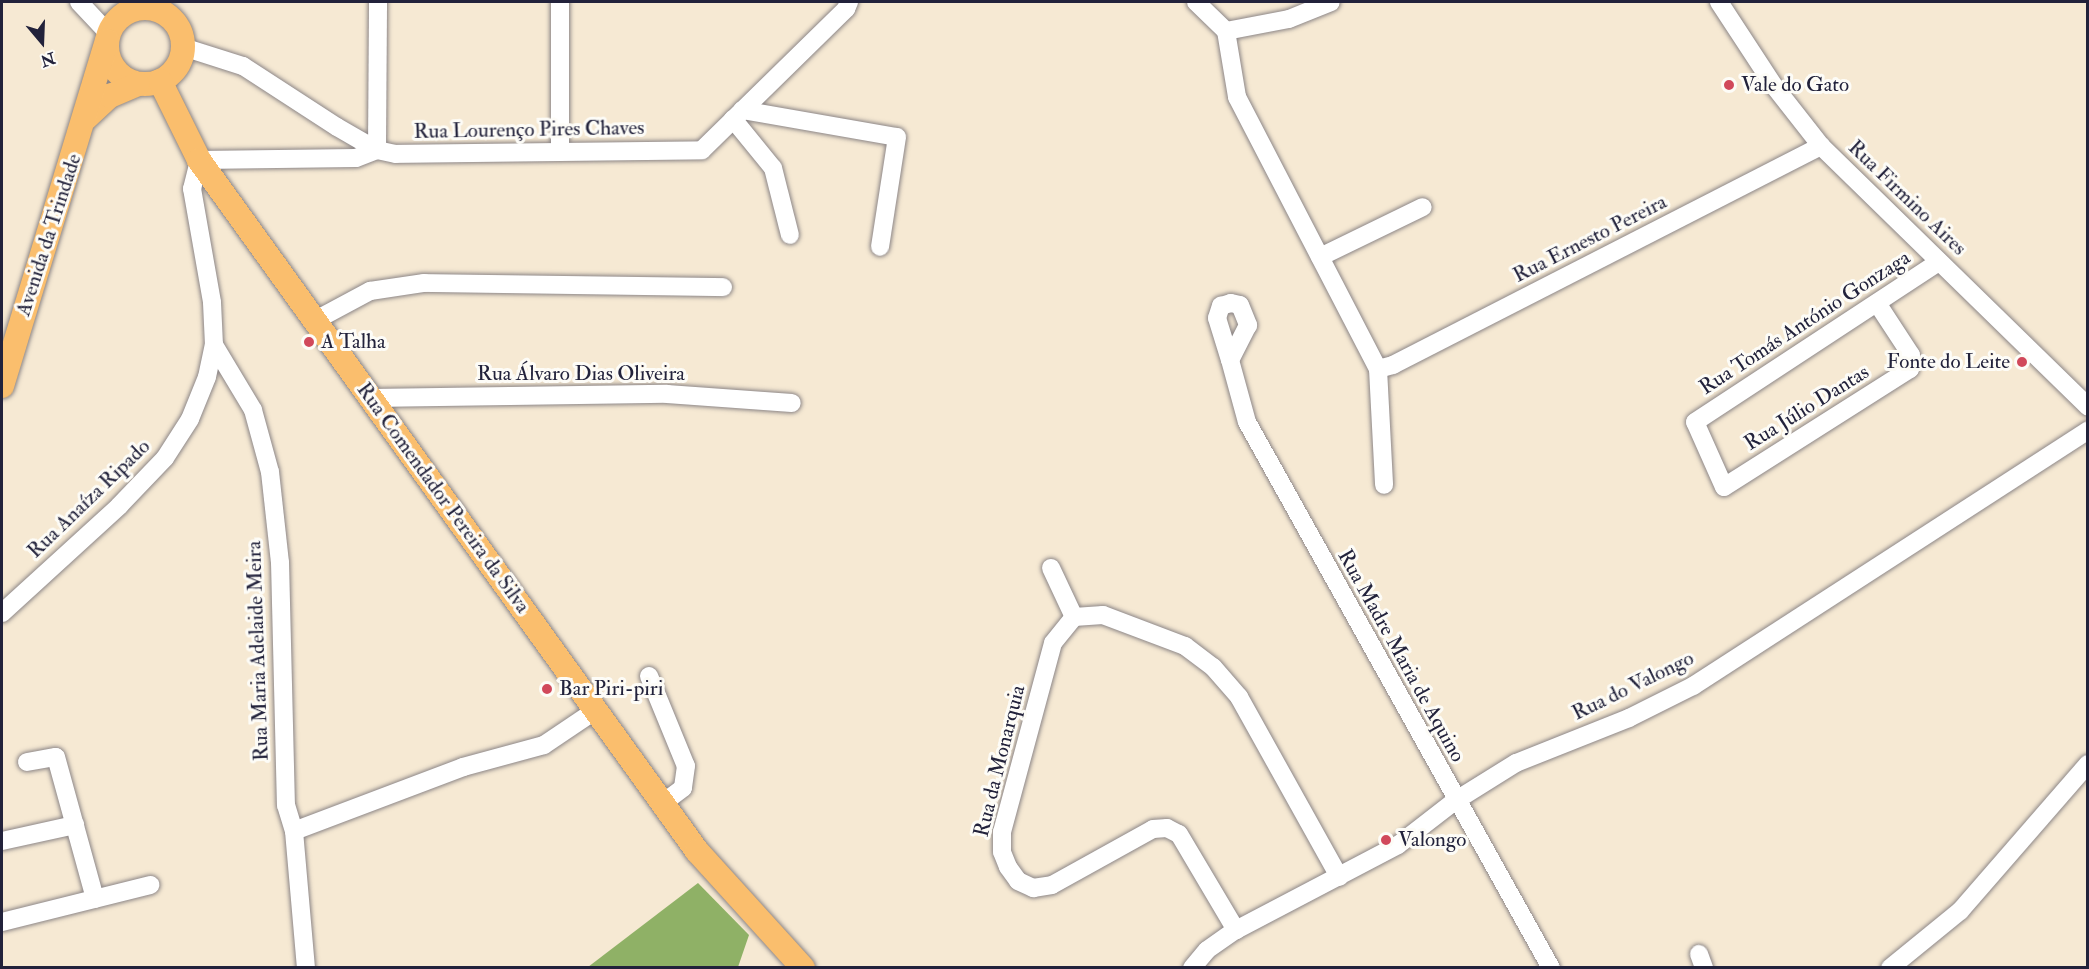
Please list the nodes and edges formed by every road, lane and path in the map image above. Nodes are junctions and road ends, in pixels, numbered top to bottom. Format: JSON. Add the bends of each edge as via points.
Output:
{"nodes":[{"id":1,"x":79,"y":2,"type":"edge"},
{"id":2,"x":123,"y":2,"type":"edge"},
{"id":3,"x":378,"y":2,"type":"edge"},
{"id":4,"x":560,"y":2,"type":"edge"},
{"id":5,"x":1196,"y":2,"type":"edge"},
{"id":6,"x":1331,"y":2,"type":"edge"},
{"id":7,"x":1719,"y":2,"type":"edge"},
{"id":8,"x":848,"y":5,"type":"edge"},
{"id":9,"x":161,"y":7,"type":"edge"},
{"id":10,"x":1226,"y":31,"type":"junction"},
{"id":11,"x":109,"y":34,"type":"junction"},
{"id":12,"x":183,"y":47,"type":"junction"},
{"id":13,"x":149,"y":82,"type":"junction"},
{"id":14,"x":738,"y":114,"type":"junction"},
{"id":15,"x":86,"y":118,"type":"junction"},
{"id":16,"x":1821,"y":146,"type":"junction"},
{"id":17,"x":377,"y":150,"type":"junction"},
{"id":18,"x":560,"y":152,"type":"junction"},
{"id":19,"x":199,"y":160,"type":"junction"},
{"id":20,"x":1423,"y":207,"type":"dead end"},
{"id":21,"x":790,"y":235,"type":"dead end"},
{"id":22,"x":880,"y":247,"type":"dead end"},
{"id":23,"x":1320,"y":257,"type":"junction"},
{"id":24,"x":1939,"y":262,"type":"junction"},
{"id":25,"x":723,"y":286,"type":"dead end"},
{"id":26,"x":1877,"y":303,"type":"junction"},
{"id":27,"x":314,"y":321,"type":"junction"},
{"id":28,"x":214,"y":345,"type":"junction"},
{"id":29,"x":1230,"y":360,"type":"dead end"},
{"id":30,"x":1378,"y":369,"type":"junction"},
{"id":31,"x":2,"y":386,"type":"edge"},
{"id":32,"x":370,"y":398,"type":"junction"},
{"id":33,"x":792,"y":403,"type":"dead end"},
{"id":34,"x":2088,"y":407,"type":"edge"},
{"id":35,"x":2088,"y":430,"type":"edge"},
{"id":36,"x":1384,"y":485,"type":"dead end"},
{"id":37,"x":1724,"y":487,"type":"joint"},
{"id":38,"x":1052,"y":568,"type":"dead end"},
{"id":39,"x":2,"y":613,"type":"edge"},
{"id":40,"x":1074,"y":617,"type":"junction"},
{"id":41,"x":649,"y":676,"type":"dead end"},
{"id":42,"x":596,"y":710,"type":"junction"},
{"id":43,"x":27,"y":762,"type":"dead end"},
{"id":44,"x":2088,"y":764,"type":"edge"},
{"id":45,"x":1455,"y":801,"type":"junction"},
{"id":46,"x":663,"y":803,"type":"junction"},
{"id":47,"x":75,"y":825,"type":"junction"},
{"id":48,"x":294,"y":831,"type":"junction"},
{"id":49,"x":2,"y":841,"type":"edge"},
{"id":50,"x":1338,"y":876,"type":"junction"},
{"id":51,"x":150,"y":885,"type":"dead end"},
{"id":52,"x":95,"y":899,"type":"junction"},
{"id":53,"x":2,"y":922,"type":"edge"},
{"id":54,"x":1236,"y":930,"type":"junction"},
{"id":55,"x":306,"y":968,"type":"edge"},
{"id":56,"x":803,"y":968,"type":"edge"},
{"id":57,"x":1192,"y":968,"type":"edge"},
{"id":58,"x":1551,"y":968,"type":"edge"},
{"id":59,"x":1890,"y":968,"type":"edge"}],
"edges":[{"from":1,"to":11,"type":"street"},
{"from":2,"to":11,"type":"main road","name":"Avenida da Trindade"},
{"from":3,"to":17,"type":"street"},
{"from":4,"to":18,"type":"street"},
{"from":5,"to":10,"type":"street"},
{"from":6,"to":10,"type":"street","via":[[1289,19]]},
{"from":7,"to":16,"type":"street","name":"Rua Firmino Aires","via":[[1774,86]]},
{"from":8,"to":14,"type":"street","name":"Rua Lourenço Pires Chaves"},
{"from":9,"to":11,"type":"main road","via":[[129,11]]},
{"from":9,"to":12,"type":"main road","via":[[178,27]]},
{"from":10,"to":23,"type":"street","via":[[1237,97]]},
{"from":11,"to":13,"type":"main road","via":[[111,63],[118,73]]},
{"from":11,"to":15,"type":"main road","name":"Avenida da Trindade"},
{"from":12,"to":13,"type":"main road","via":[[177,68]]},
{"from":12,"to":17,"type":"street","name":"Rua Lourenço Pires Chaves","via":[[243,66]]},
{"from":13,"to":15,"type":"main road","via":[[110,96]]},
{"from":13,"to":19,"type":"main road","name":"Rua Comendador Pereira da Silva"},
{"from":14,"to":18,"type":"street","name":"Rua Lourenço Pires Chaves","via":[[702,150]]},
{"from":14,"to":21,"type":"street","via":[[773,168]]},
{"from":14,"to":22,"type":"street","via":[[897,137]]},
{"from":15,"to":31,"type":"main road","name":"Avenida da Trindade"},
{"from":16,"to":24,"type":"street","name":"Rua Firmino Aires"},
{"from":16,"to":30,"type":"street","name":"Rua Ernesto Pereira","via":[[1393,365]]},
{"from":17,"to":18,"type":"street","name":"Rua Lourenço Pires Chaves","via":[[396,154]]},
{"from":17,"to":19,"type":"street","via":[[356,158]]},
{"from":19,"to":27,"type":"main road","name":"Rua Comendador Pereira da Silva"},
{"from":19,"to":28,"type":"street","name":"Rua Anaíza Ripado","via":[[192,189],[212,302]]},
{"from":20,"to":23,"type":"street"},
{"from":23,"to":30,"type":"street"},
{"from":24,"to":26,"type":"street","name":"Rua Tomás António Gonzaga"},
{"from":24,"to":34,"type":"street","name":"Rua Firmino Aires"},
{"from":25,"to":27,"type":"street","via":[[424,283],[370,291]]},
{"from":26,"to":37,"type":"street","name":"Rua Tomás António Gonzaga","via":[[1695,422]]},
{"from":26,"to":37,"type":"street","name":"Rua Júlio Dantas","via":[[1911,355],[1910,369]]},
{"from":27,"to":32,"type":"main road","name":"Rua Comendador Pereira da Silva"},
{"from":28,"to":39,"type":"street","name":"Rua Anaíza Ripado","via":[[207,377],[190,419],[165,458],[119,506]]},
{"from":28,"to":48,"type":"street","name":"Rua Maria Adelaide Meira","via":[[253,410],[270,472],[280,562],[286,806]]},
{"from":29,"to":45,"type":"street","name":"Rua Madre Maria de Aquino","via":[[1247,422]]},
{"from":30,"to":36,"type":"street"},
{"from":32,"to":33,"type":"street","name":"Rua Álvaro Dias Oliveira","via":[[667,394]]},
{"from":32,"to":42,"type":"main road","name":"Rua Comendador Pereira da Silva"},
{"from":35,"to":45,"type":"street","name":"Rua do Valongo","via":[[1693,686],[1629,718],[1516,763]]},
{"from":38,"to":40,"type":"street"},
{"from":40,"to":50,"type":"street","via":[[1103,615],[1185,646],[1213,667],[1239,697]]},
{"from":40,"to":54,"type":"street","name":"Rua da Monarquia","via":[[1053,643],[1002,832],[1002,852],[1008,867],[1018,881],[1033,888],[1052,885],[1153,829],[1167,828],[1179,834]]},
{"from":41,"to":46,"type":"street","via":[[686,766],[683,789]]},
{"from":42,"to":46,"type":"main road","name":"Rua Comendador Pereira da Silva"},
{"from":42,"to":48,"type":"street","via":[[544,745],[464,767]]},
{"from":43,"to":47,"type":"street","via":[[56,757]]},
{"from":44,"to":59,"type":"street","via":[[1960,911]]},
{"from":45,"to":50,"type":"street","name":"Rua do Valongo","via":[[1398,845]]},
{"from":45,"to":58,"type":"street","name":"Rua Madre Maria de Aquino"},
{"from":46,"to":56,"type":"main road","name":"Rua Comendador Pereira da Silva","via":[[743,904]]},
{"from":47,"to":49,"type":"street"},
{"from":47,"to":52,"type":"street"},
{"from":48,"to":55,"type":"street","name":"Rua Maria Adelaide Meira"},
{"from":50,"to":54,"type":"street","name":"Rua do Valongo"},
{"from":51,"to":52,"type":"street"},
{"from":52,"to":53,"type":"street"},
{"from":54,"to":57,"type":"street","name":"Rua do Valongo","via":[[1207,951]]}]}
